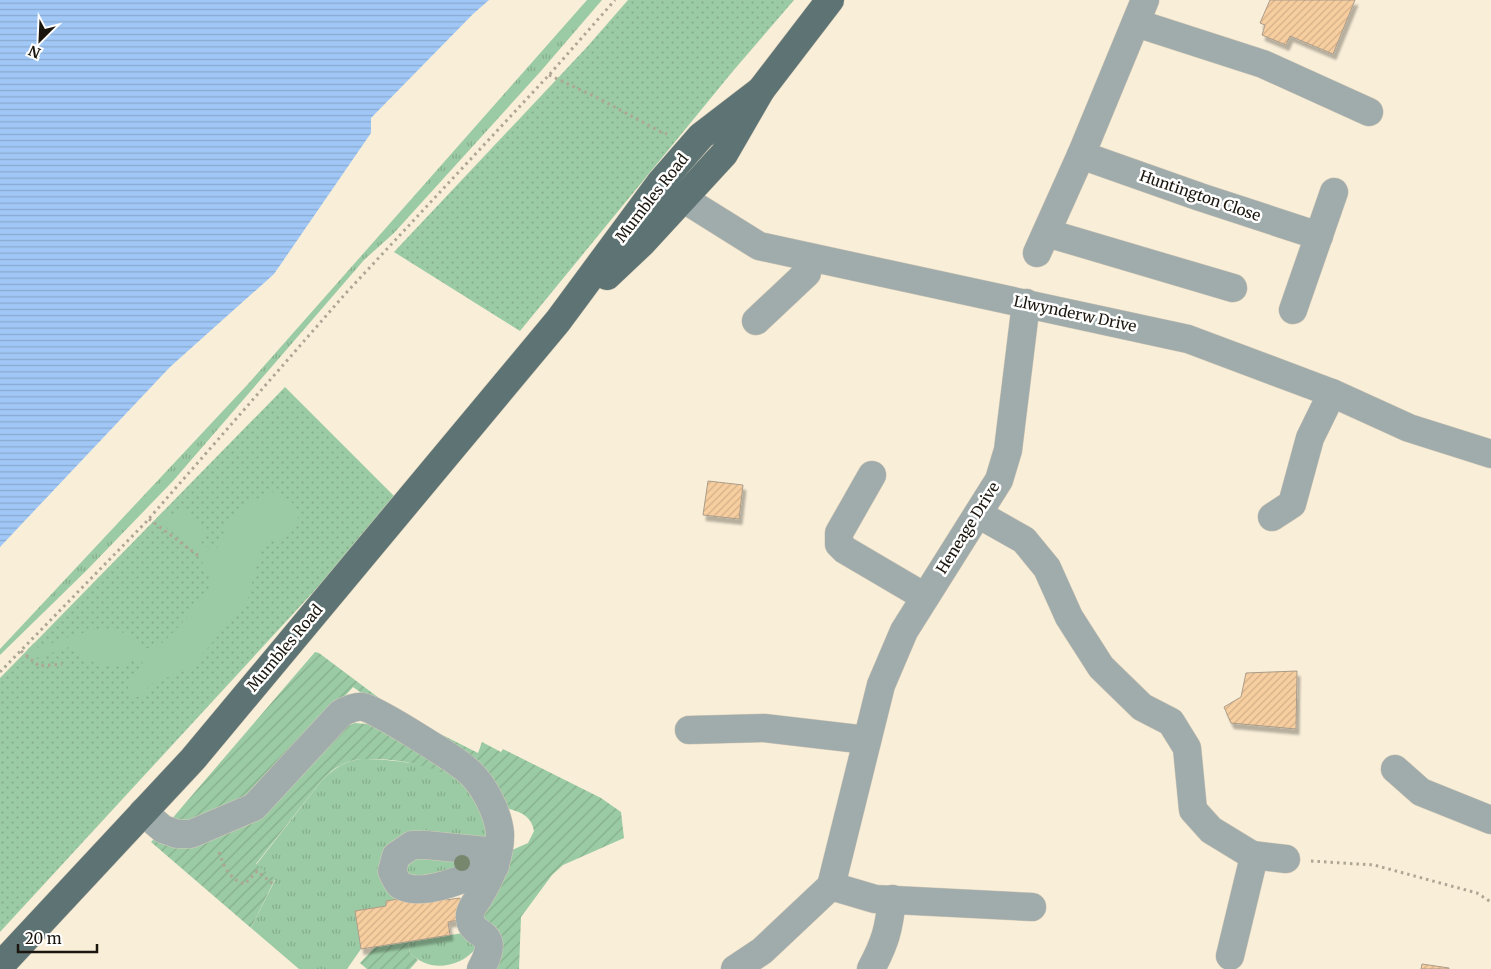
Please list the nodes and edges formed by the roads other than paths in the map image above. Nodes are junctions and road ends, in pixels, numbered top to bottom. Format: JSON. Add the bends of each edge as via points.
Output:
{"nodes":[{"id":1,"x":830,"y":0,"type":"edge"},
{"id":2,"x":1140,"y":11,"type":"edge"},
{"id":3,"x":761,"y":90,"type":"junction"},
{"id":4,"x":1369,"y":112,"type":"dead end"},
{"id":5,"x":1081,"y":155,"type":"junction"},
{"id":6,"x":660,"y":183,"type":"junction"},
{"id":7,"x":1334,"y":192,"type":"dead end"},
{"id":8,"x":684,"y":199,"type":"junction"},
{"id":9,"x":1319,"y":236,"type":"junction"},
{"id":10,"x":810,"y":258,"type":"junction"},
{"id":11,"x":1233,"y":288,"type":"dead end"},
{"id":12,"x":1026,"y":303,"type":"junction"},
{"id":13,"x":1293,"y":310,"type":"dead end"},
{"id":14,"x":558,"y":321,"type":"junction"},
{"id":15,"x":756,"y":321,"type":"dead end"},
{"id":16,"x":1332,"y":394,"type":"junction"},
{"id":17,"x":1491,"y":454,"type":"edge"},
{"id":18,"x":872,"y":475,"type":"dead end"},
{"id":19,"x":978,"y":514,"type":"junction"},
{"id":20,"x":1272,"y":517,"type":"dead end"},
{"id":21,"x":925,"y":596,"type":"junction"},
{"id":22,"x":689,"y":730,"type":"dead end"},
{"id":23,"x":867,"y":740,"type":"junction"},
{"id":24,"x":1395,"y":769,"type":"dead end"},
{"id":25,"x":143,"y":812,"type":"junction"},
{"id":26,"x":1491,"y":820,"type":"edge"},
{"id":27,"x":1252,"y":855,"type":"junction"},
{"id":28,"x":1286,"y":859,"type":"road end"},
{"id":29,"x":832,"y":886,"type":"junction"},
{"id":30,"x":892,"y":899,"type":"junction"},
{"id":31,"x":1032,"y":907,"type":"dead end"},
{"id":32,"x":1230,"y":956,"type":"dead end"},
{"id":33,"x":0,"y":966,"type":"edge"},
{"id":34,"x":481,"y":969,"type":"edge"},
{"id":35,"x":735,"y":969,"type":"edge"},
{"id":36,"x":871,"y":969,"type":"edge"}],
"edges":[{"from":1,"to":3,"type":"main road","name":"Mumbles Road"},
{"from":2,"to":4,"type":"street"},
{"from":2,"to":5,"type":"street"},
{"from":3,"to":6,"type":"main road","name":"Mumbles Road","via":[[701,136]]},
{"from":3,"to":8,"type":"main road","name":"Mumbles Road","via":[[724,154]]},
{"from":5,"to":9,"type":"street","name":"Huntington Close"},
{"from":5,"to":11,"type":"street","via":[[1042,243]]},
{"from":6,"to":8,"type":"street","name":"Llwynderw Drive"},
{"from":6,"to":14,"type":"main road","name":"Mumbles Road"},
{"from":7,"to":9,"type":"street"},
{"from":8,"to":10,"type":"street","name":"Llwynderw Drive","via":[[759,246]]},
{"from":8,"to":14,"type":"main road","name":"Mumbles Road"},
{"from":9,"to":13,"type":"street"},
{"from":10,"to":12,"type":"street","name":"Llwynderw Drive"},
{"from":10,"to":15,"type":"street","via":[[807,273]]},
{"from":12,"to":16,"type":"street","name":"Llwynderw Drive","via":[[1188,338]]},
{"from":12,"to":19,"type":"street","name":"Heneage Drive","via":[[1008,450],[999,480]]},
{"from":14,"to":25,"type":"main road","name":"Mumbles Road","via":[[192,759]]},
{"from":16,"to":17,"type":"street","name":"Llwynderw Drive","via":[[1409,428]]},
{"from":16,"to":20,"type":"street","via":[[1310,438],[1292,504]]},
{"from":18,"to":21,"type":"street","via":[[838,533],[839,544]]},
{"from":19,"to":21,"type":"street","name":"Heneage Drive"},
{"from":19,"to":27,"type":"street","via":[[1024,540],[1047,568],[1070,617],[1101,667],[1142,707],[1171,722],[1187,748],[1193,810],[1211,830]]},
{"from":21,"to":23,"type":"street","name":"Heneage Drive","via":[[904,631],[881,685]]},
{"from":22,"to":23,"type":"street","via":[[764,728]]},
{"from":23,"to":29,"type":"street","name":"Heneage Drive"},
{"from":24,"to":26,"type":"street","via":[[1421,792]]},
{"from":25,"to":33,"type":"main road","name":"Mumbles Road"},
{"from":25,"to":34,"type":"street","via":[[164,829],[176,834],[191,834],[254,807],[341,713],[364,707],[468,770],[486,793],[500,835],[496,859],[470,914],[471,922],[490,944]]},
{"from":27,"to":28,"type":"street"},
{"from":27,"to":32,"type":"street"},
{"from":29,"to":30,"type":"street","via":[[875,899]]},
{"from":29,"to":35,"type":"street","via":[[762,951]]},
{"from":30,"to":31,"type":"street"},
{"from":30,"to":36,"type":"street","via":[[890,924]]}]}
